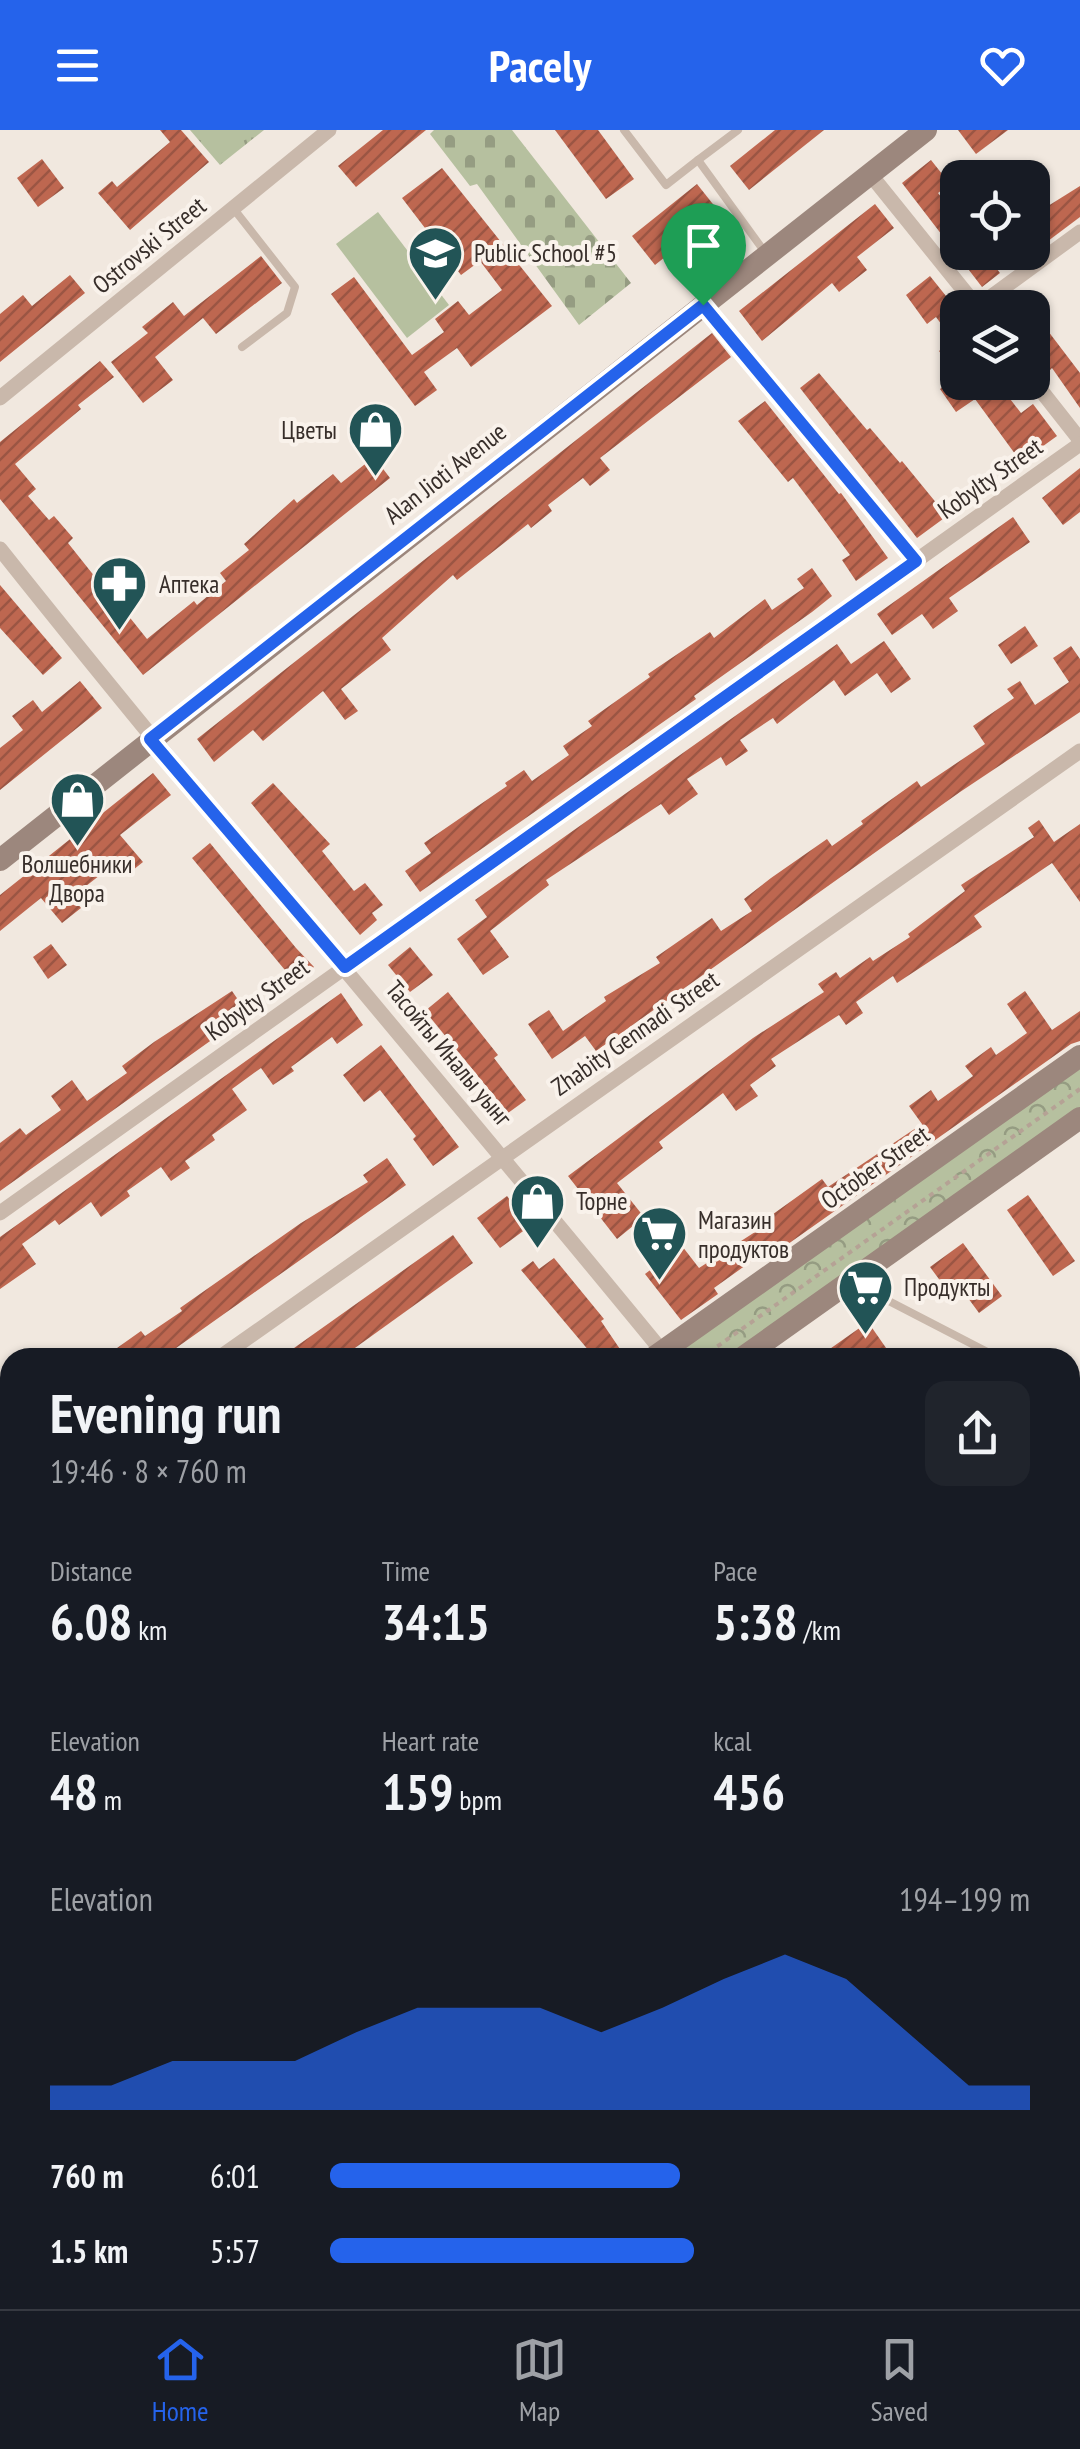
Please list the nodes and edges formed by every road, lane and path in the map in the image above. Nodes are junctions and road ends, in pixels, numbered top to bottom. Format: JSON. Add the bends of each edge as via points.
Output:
{"nodes":[{"id":1,"x":329,"y":130,"type":"edge"},
{"id":2,"x":624,"y":130,"type":"edge"},
{"id":3,"x":738,"y":130,"type":"edge"},
{"id":4,"x":926,"y":130,"type":"edge"},
{"id":5,"x":698,"y":160,"type":"junction"},
{"id":6,"x":870,"y":174,"type":"junction"},
{"id":7,"x":233,"y":208,"type":"junction"},
{"id":8,"x":1080,"y":232,"type":"edge"},
{"id":9,"x":767,"y":255,"type":"junction"},
{"id":10,"x":964,"y":290,"type":"edge"},
{"id":11,"x":1001,"y":290,"type":"edge"},
{"id":12,"x":703,"y":305,"type":"junction"},
{"id":13,"x":242,"y":347,"type":"dead end"},
{"id":14,"x":0,"y":398,"type":"edge"},
{"id":15,"x":1048,"y":400,"type":"edge"},
{"id":16,"x":1080,"y":442,"type":"edge"},
{"id":17,"x":0,"y":550,"type":"edge"},
{"id":18,"x":916,"y":561,"type":"junction"},
{"id":19,"x":150,"y":739,"type":"junction"},
{"id":20,"x":1080,"y":751,"type":"edge"},
{"id":21,"x":0,"y":860,"type":"edge"},
{"id":22,"x":345,"y":967,"type":"junction"},
{"id":23,"x":1080,"y":1056,"type":"edge"},
{"id":24,"x":1080,"y":1089,"type":"edge"},
{"id":25,"x":1080,"y":1118,"type":"edge"},
{"id":26,"x":502,"y":1157,"type":"junction"},
{"id":27,"x":0,"y":1213,"type":"edge"},
{"id":28,"x":850,"y":1281,"type":"junction"},
{"id":29,"x":233,"y":1348,"type":"edge"},
{"id":30,"x":655,"y":1348,"type":"edge"},
{"id":31,"x":671,"y":1348,"type":"edge"},
{"id":32,"x":715,"y":1348,"type":"edge"},
{"id":33,"x":756,"y":1348,"type":"edge"},
{"id":34,"x":980,"y":1348,"type":"edge"}],
"edges":[{"from":1,"to":7,"type":"street","name":"Ostrovski Street"},
{"from":2,"to":5,"type":"lane","via":[[666,185]]},
{"from":3,"to":5,"type":"lane"},
{"from":4,"to":6,"type":"street","name":"Alan Jioti Avenue"},
{"from":5,"to":9,"type":"lane"},
{"from":6,"to":9,"type":"street","name":"Alan Jioti Avenue"},
{"from":6,"to":10,"type":"street"},
{"from":7,"to":13,"type":"lane","via":[[294,286],[286,312]]},
{"from":7,"to":14,"type":"street","name":"Ostrovski Street"},
{"from":8,"to":11,"type":"street"},
{"from":9,"to":12,"type":"street","name":"Alan Jioti Avenue"},
{"from":12,"to":18,"type":"street"},
{"from":12,"to":19,"type":"street","name":"Alan Jioti Avenue"},
{"from":15,"to":16,"type":"street"},
{"from":16,"to":18,"type":"street","name":"Kobylty Street"},
{"from":17,"to":19,"type":"street","name":"Тасойты Иналы уынг"},
{"from":18,"to":22,"type":"street","name":"Kobylty Street"},
{"from":19,"to":21,"type":"street","name":"Alan Jioti Avenue"},
{"from":19,"to":22,"type":"street","name":"Тасойты Иналы уынг"},
{"from":20,"to":26,"type":"street","name":"Zhabity Gennadi Street"},
{"from":22,"to":26,"type":"street","name":"Тасойты Иналы уынг"},
{"from":22,"to":27,"type":"street","name":"Kobylty Street"},
{"from":23,"to":31,"type":"street","name":"October Street"},
{"from":24,"to":32,"type":"path"},
{"from":25,"to":28,"type":"street"},
{"from":26,"to":29,"type":"street","name":"Zhabity Gennadi Street"},
{"from":26,"to":30,"type":"street","name":"Тасойты Иналы уынг"},
{"from":28,"to":33,"type":"street"},
{"from":28,"to":34,"type":"lane"}]}
